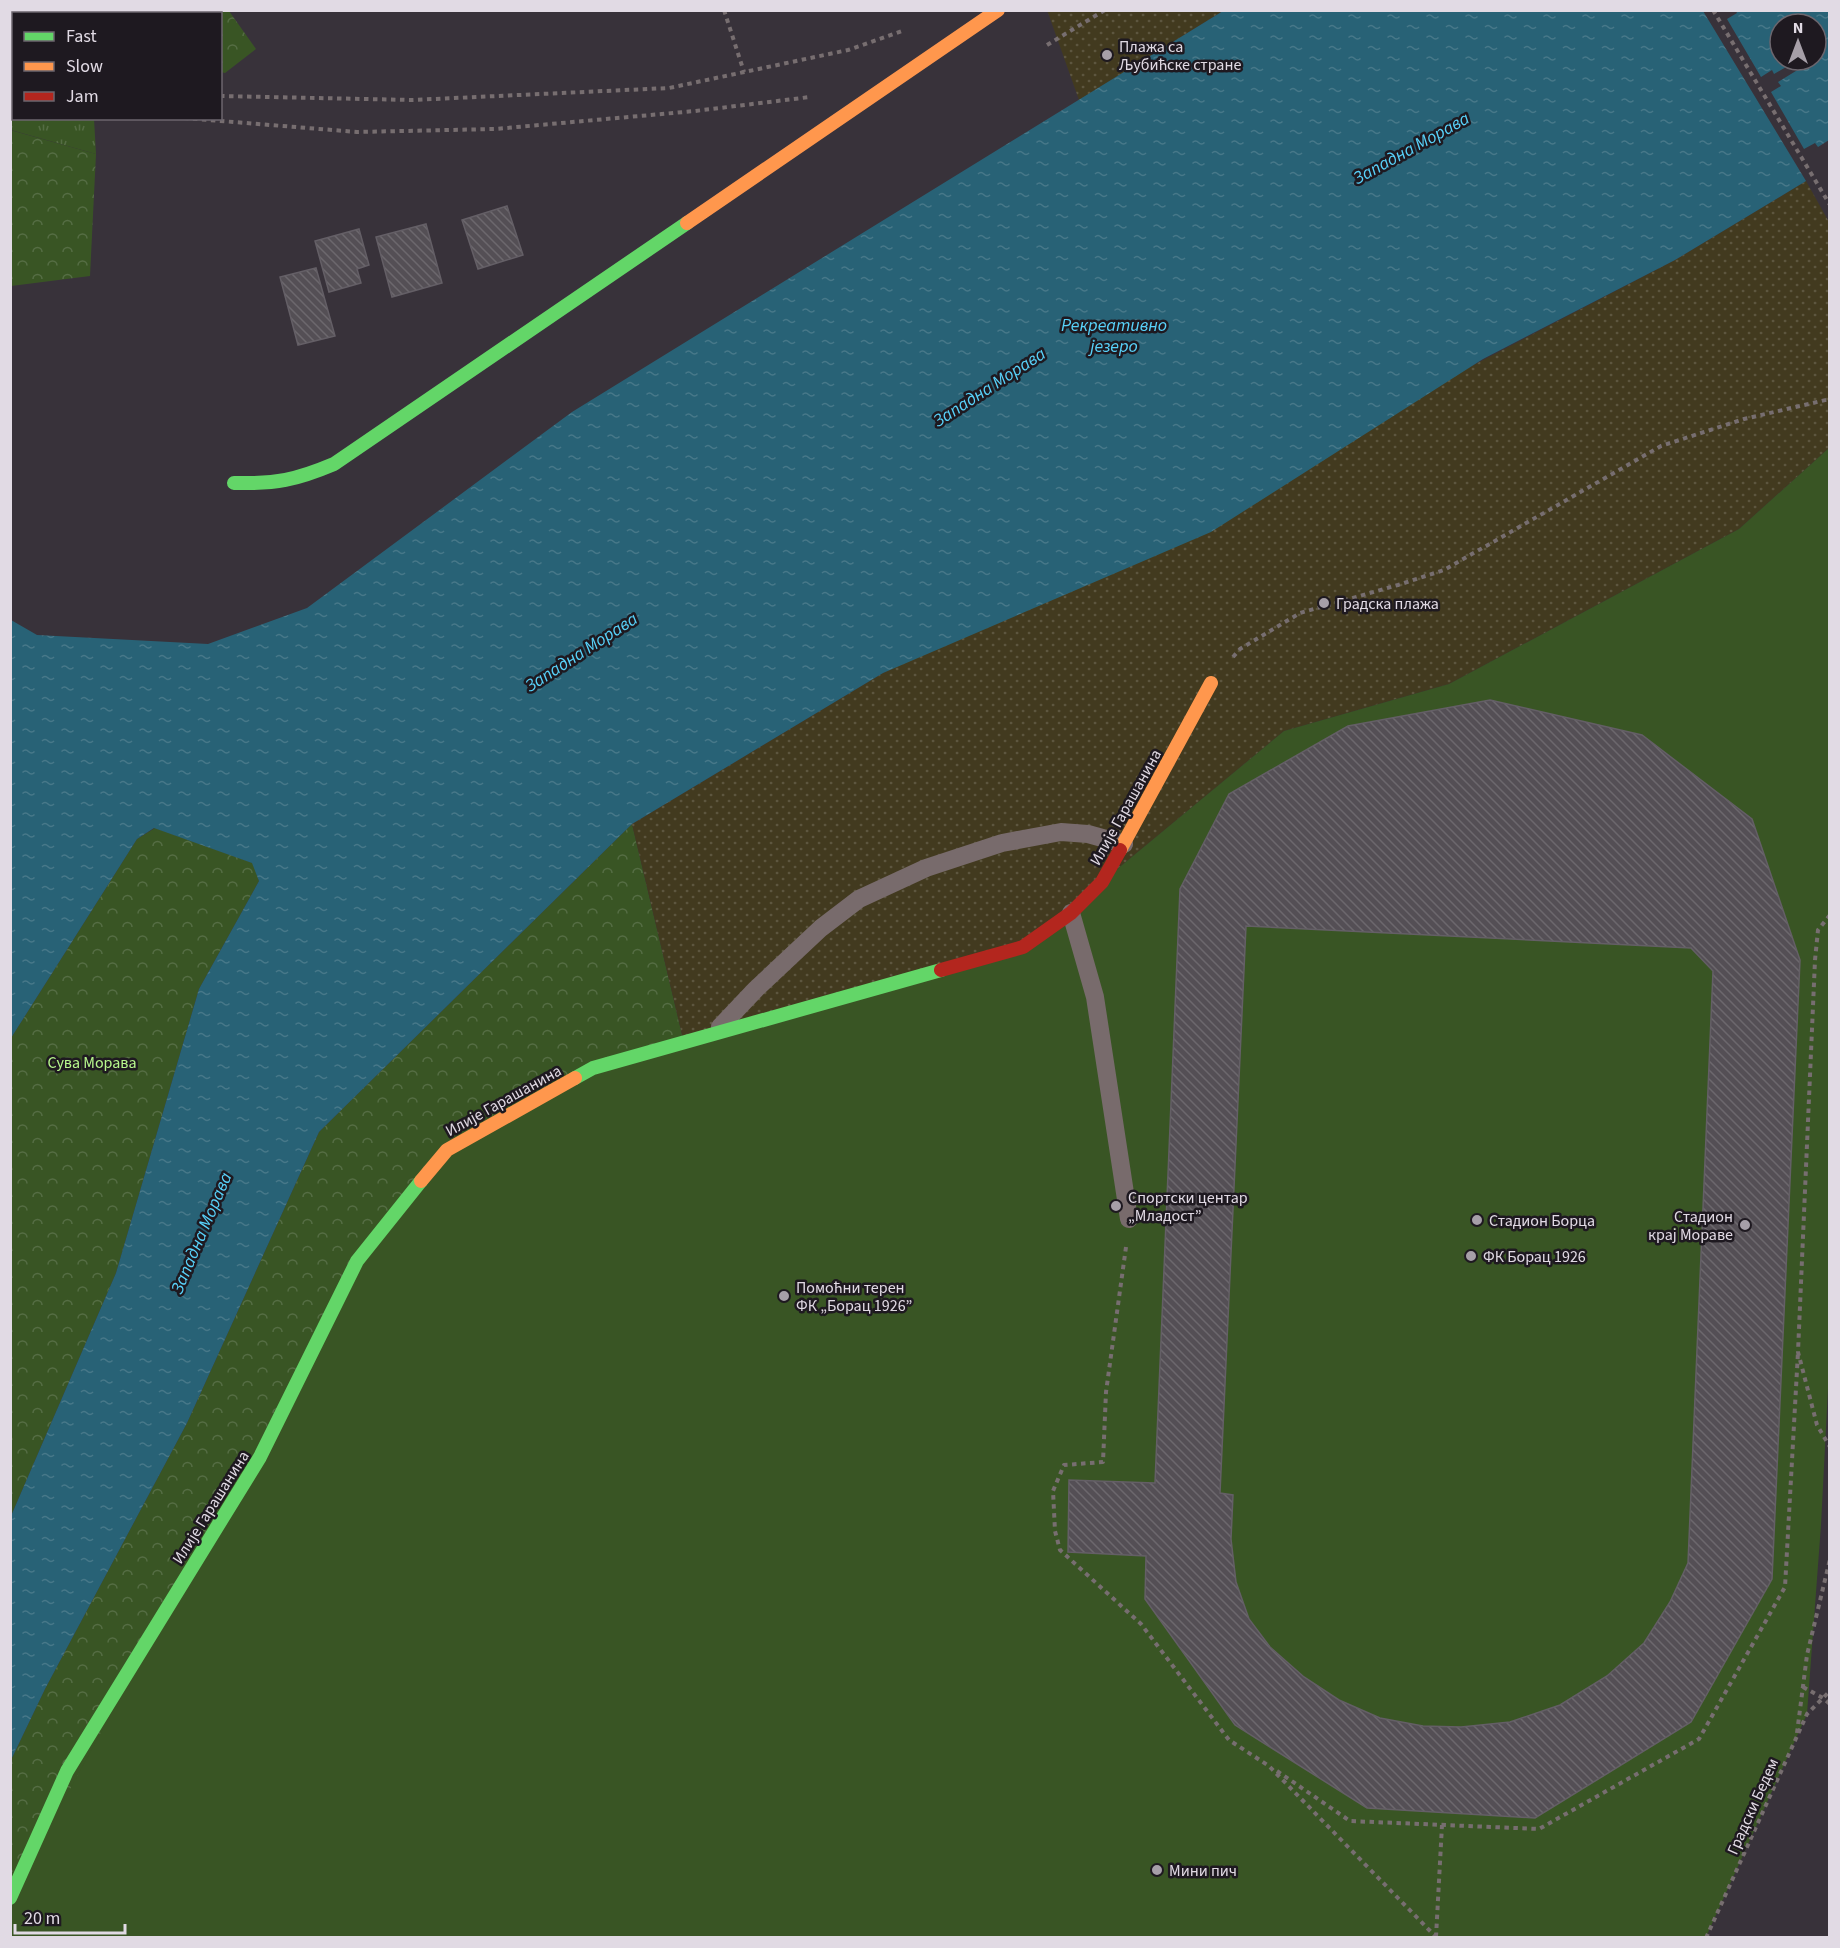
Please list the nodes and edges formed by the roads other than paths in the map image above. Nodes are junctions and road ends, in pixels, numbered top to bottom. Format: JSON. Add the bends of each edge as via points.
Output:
{"nodes":[{"id":1,"x":998,"y":10,"type":"edge"},
{"id":2,"x":234,"y":483,"type":"dead end"},
{"id":3,"x":1211,"y":682,"type":"road end"},
{"id":4,"x":1124,"y":844,"type":"junction"},
{"id":5,"x":1071,"y":913,"type":"junction"},
{"id":6,"x":712,"y":1035,"type":"junction"},
{"id":7,"x":1129,"y":1219,"type":"road end"},
{"id":8,"x":10,"y":1898,"type":"edge"}],
"edges":[{"from":1,"to":2,"type":"street","via":[[334,464],[303,477],[266,484]]},
{"from":3,"to":4,"type":"street","name":"Илије Гарашанина"},
{"from":4,"to":5,"type":"street","name":"Илије Гарашанина","via":[[1102,882]]},
{"from":4,"to":6,"type":"lane","via":[[1088,834],[1061,832],[1002,843],[927,868],[878,890],[859,899],[821,928]]},
{"from":5,"to":6,"type":"street","name":"Илије Гарашанина","via":[[1023,947]]},
{"from":5,"to":7,"type":"lane","via":[[1095,997]]},
{"from":6,"to":8,"type":"street","name":"Илије Гарашанина","via":[[593,1068],[447,1150],[357,1261],[260,1457],[67,1771]]}]}
